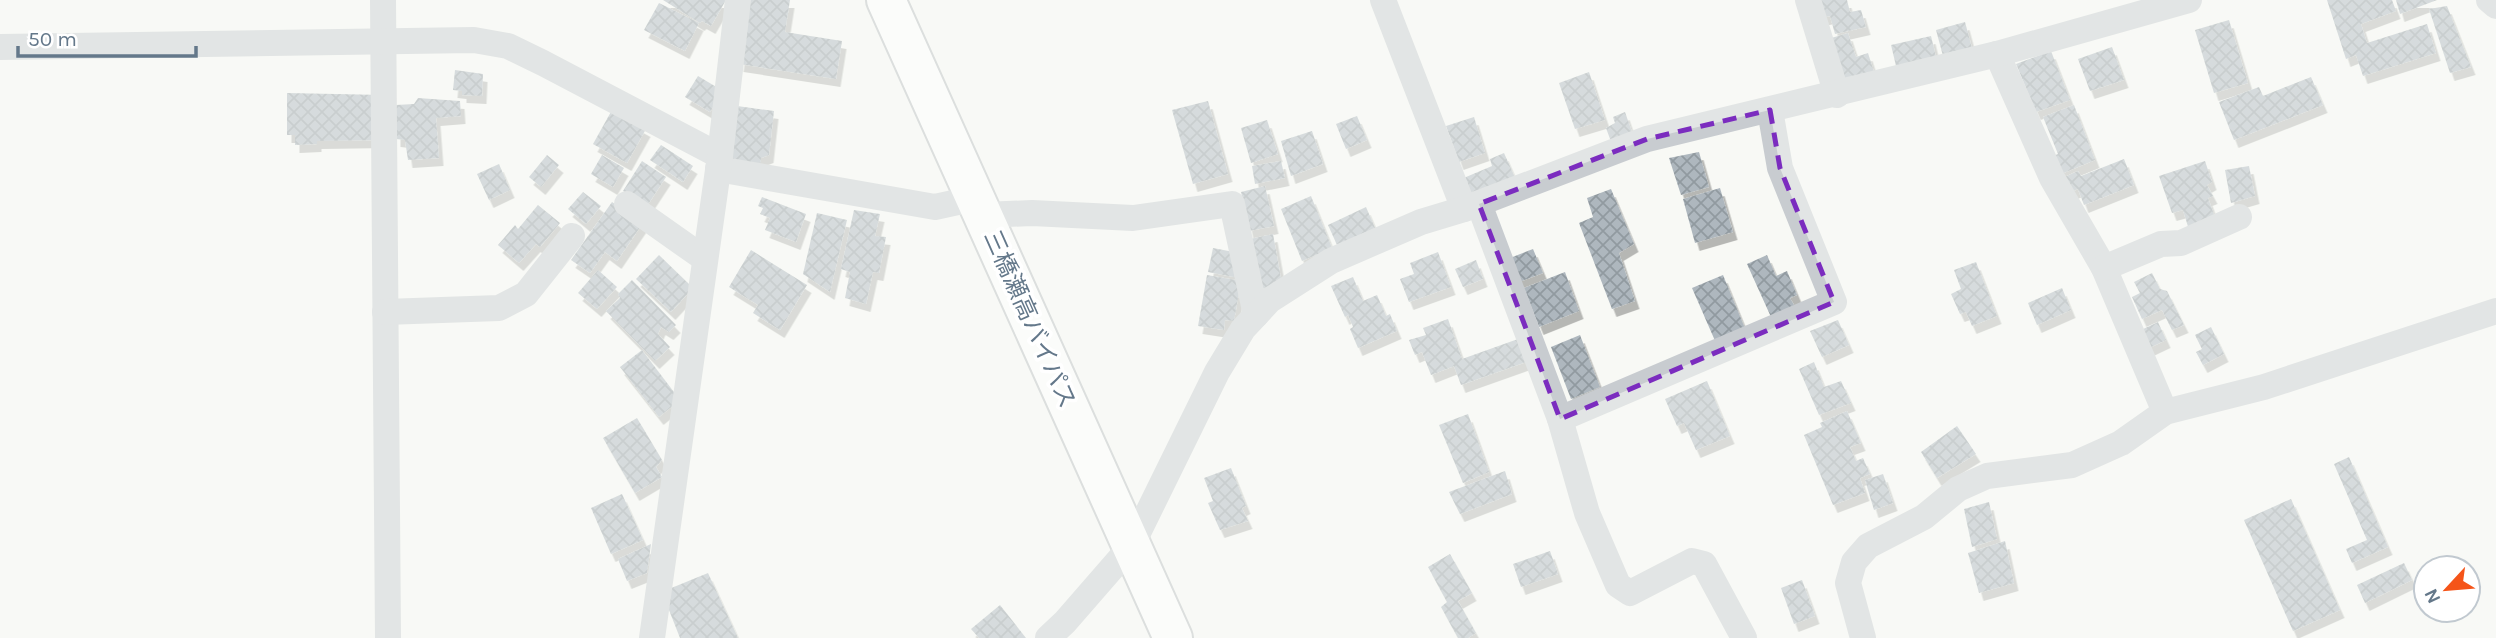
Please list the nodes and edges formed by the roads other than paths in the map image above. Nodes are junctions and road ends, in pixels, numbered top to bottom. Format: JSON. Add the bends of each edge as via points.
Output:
{"nodes":[{"id":1,"x":383,"y":0,"type":"edge"},
{"id":2,"x":738,"y":0,"type":"edge"},
{"id":3,"x":887,"y":0,"type":"edge"},
{"id":4,"x":913,"y":0,"type":"edge"},
{"id":5,"x":1383,"y":0,"type":"edge"},
{"id":6,"x":1808,"y":0,"type":"edge"},
{"id":7,"x":2189,"y":0,"type":"edge"},
{"id":8,"x":2489,"y":0,"type":"edge"},
{"id":9,"x":2496,"y":6,"type":"edge"},
{"id":10,"x":383,"y":41,"type":"junction"},
{"id":11,"x":0,"y":47,"type":"edge"},
{"id":12,"x":1997,"y":54,"type":"junction"},
{"id":13,"x":1837,"y":95,"type":"junction"},
{"id":14,"x":1770,"y":110,"type":"junction"},
{"id":15,"x":719,"y":162,"type":"junction"},
{"id":16,"x":627,"y":204,"type":"dead end"},
{"id":17,"x":1471,"y":206,"type":"junction"},
{"id":18,"x":989,"y":209,"type":"junction"},
{"id":19,"x":2239,"y":217,"type":"dead end"},
{"id":20,"x":572,"y":236,"type":"dead end"},
{"id":21,"x":705,"y":259,"type":"junction"},
{"id":22,"x":2104,"y":268,"type":"junction"},
{"id":23,"x":2496,"y":311,"type":"edge"},
{"id":24,"x":385,"y":312,"type":"junction"},
{"id":25,"x":1256,"y":315,"type":"junction"},
{"id":26,"x":2165,"y":412,"type":"junction"},
{"id":27,"x":1560,"y":419,"type":"junction"},
{"id":28,"x":1138,"y":531,"type":"junction"},
{"id":29,"x":388,"y":638,"type":"edge"},
{"id":30,"x":652,"y":638,"type":"edge"},
{"id":31,"x":1048,"y":638,"type":"edge"},
{"id":32,"x":1173,"y":638,"type":"edge"},
{"id":33,"x":1198,"y":638,"type":"edge"},
{"id":34,"x":1744,"y":638,"type":"edge"},
{"id":35,"x":1863,"y":638,"type":"edge"}],
"edges":[{"from":1,"to":10,"type":"street"},
{"from":2,"to":15,"type":"street"},
{"from":3,"to":18,"type":"highway","name":"三橋瀬高バイパス"},
{"from":4,"to":18,"type":"highway","name":"三橋瀬高バイパス"},
{"from":5,"to":17,"type":"street"},
{"from":6,"to":13,"type":"street"},
{"from":7,"to":12,"type":"street"},
{"from":8,"to":9,"type":"street"},
{"from":10,"to":11,"type":"street"},
{"from":10,"to":15,"type":"street","via":[[474,40],[508,46]]},
{"from":10,"to":24,"type":"street"},
{"from":12,"to":13,"type":"street"},
{"from":12,"to":22,"type":"street","via":[[2052,177]]},
{"from":13,"to":14,"type":"street"},
{"from":14,"to":17,"type":"street","via":[[1647,139]]},
{"from":14,"to":27,"type":"street","via":[[1780,168],[1834,302]]},
{"from":15,"to":18,"type":"street","via":[[935,207]]},
{"from":15,"to":21,"type":"street"},
{"from":16,"to":21,"type":"street"},
{"from":17,"to":25,"type":"street","via":[[1331,261],[1270,300]]},
{"from":17,"to":27,"type":"street"},
{"from":18,"to":25,"type":"street","via":[[1132,218],[1232,204]]},
{"from":18,"to":28,"type":"highway","name":"三橋瀬高バイパス"},
{"from":19,"to":22,"type":"street","via":[[2181,243],[2161,244]]},
{"from":20,"to":24,"type":"street","via":[[526,294],[499,308]]},
{"from":21,"to":30,"type":"street"},
{"from":22,"to":26,"type":"street"},
{"from":23,"to":26,"type":"street","via":[[2264,387]]},
{"from":24,"to":29,"type":"street"},
{"from":25,"to":28,"type":"street","via":[[1217,372]]},
{"from":26,"to":35,"type":"street","via":[[2121,443],[2072,464],[1987,475],[1958,489],[1924,517],[1868,546],[1854,562],[1848,583]]},
{"from":27,"to":34,"type":"street","via":[[1587,513],[1618,585],[1630,593],[1692,562],[1704,564]]},
{"from":28,"to":31,"type":"street"},
{"from":28,"to":32,"type":"highway","name":"三橋瀬高バイパス"},
{"from":28,"to":33,"type":"highway","name":"三橋瀬高バイパス"}]}
